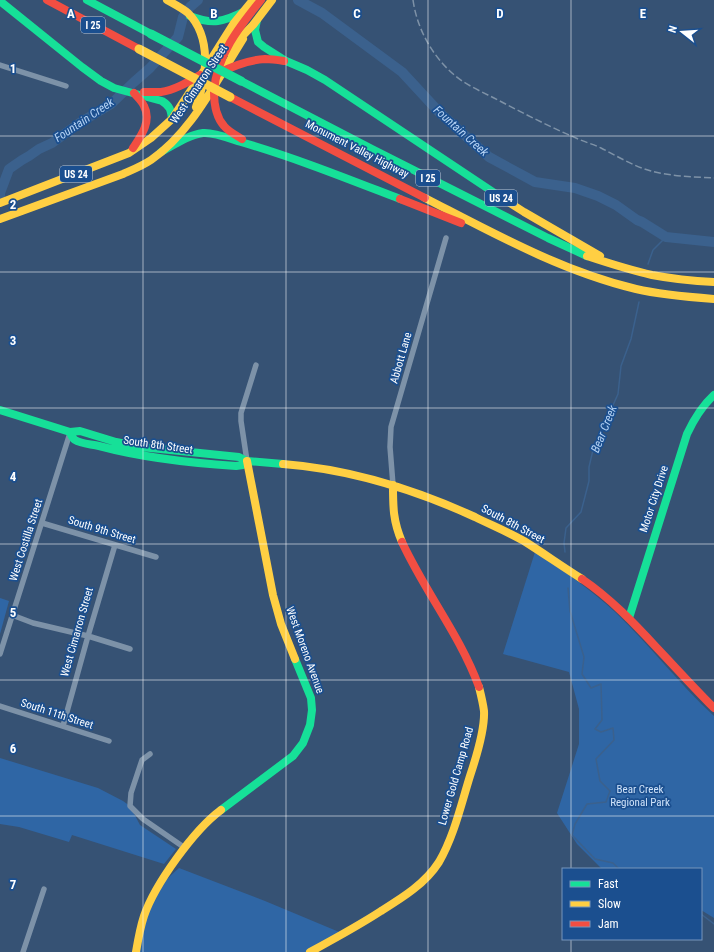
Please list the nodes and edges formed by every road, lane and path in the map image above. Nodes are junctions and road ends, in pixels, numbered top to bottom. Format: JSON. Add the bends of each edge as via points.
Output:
{"nodes":[{"id":1,"x":47,"y":0,"type":"edge"},
{"id":2,"x":87,"y":0,"type":"edge"},
{"id":3,"x":253,"y":0,"type":"edge"},
{"id":4,"x":260,"y":0,"type":"edge"},
{"id":5,"x":272,"y":0,"type":"edge"},
{"id":6,"x":0,"y":1,"type":"edge"},
{"id":7,"x":169,"y":1,"type":"edge"},
{"id":8,"x":246,"y":12,"type":"junction"},
{"id":9,"x":254,"y":23,"type":"junction"},
{"id":10,"x":201,"y":24,"type":"junction"},
{"id":11,"x":223,"y":56,"type":"junction"},
{"id":12,"x":286,"y":61,"type":"junction"},
{"id":13,"x":0,"y":66,"type":"edge"},
{"id":14,"x":204,"y":71,"type":"junction"},
{"id":15,"x":220,"y":73,"type":"junction"},
{"id":16,"x":203,"y":83,"type":"junction"},
{"id":17,"x":215,"y":85,"type":"junction"},
{"id":18,"x":66,"y":86,"type":"dead end"},
{"id":19,"x":140,"y":95,"type":"junction"},
{"id":20,"x":185,"y":100,"type":"junction"},
{"id":21,"x":172,"y":119,"type":"junction"},
{"id":22,"x":189,"y":123,"type":"junction"},
{"id":23,"x":254,"y":146,"type":"junction"},
{"id":24,"x":161,"y":152,"type":"junction"},
{"id":25,"x":129,"y":153,"type":"junction"},
{"id":26,"x":0,"y":203,"type":"edge"},
{"id":27,"x":0,"y":220,"type":"edge"},
{"id":28,"x":446,"y":238,"type":"dead end"},
{"id":29,"x":503,"y":238,"type":"junction"},
{"id":30,"x":618,"y":266,"type":"junction"},
{"id":31,"x":714,"y":282,"type":"edge"},
{"id":32,"x":714,"y":299,"type":"edge"},
{"id":33,"x":256,"y":365,"type":"dead end"},
{"id":34,"x":714,"y":395,"type":"edge"},
{"id":35,"x":0,"y":410,"type":"edge"},
{"id":36,"x":70,"y":432,"type":"junction"},
{"id":37,"x":247,"y":461,"type":"junction"},
{"id":38,"x":393,"y":485,"type":"junction"},
{"id":39,"x":42,"y":522,"type":"junction"},
{"id":40,"x":115,"y":545,"type":"junction"},
{"id":41,"x":156,"y":557,"type":"dead end"},
{"id":42,"x":12,"y":615,"type":"junction"},
{"id":43,"x":629,"y":618,"type":"junction"},
{"id":44,"x":88,"y":636,"type":"junction"},
{"id":45,"x":130,"y":649,"type":"dead end"},
{"id":46,"x":0,"y":654,"type":"edge"},
{"id":47,"x":0,"y":706,"type":"edge"},
{"id":48,"x":714,"y":708,"type":"edge"},
{"id":49,"x":63,"y":726,"type":"junction"},
{"id":50,"x":109,"y":741,"type":"dead end"},
{"id":51,"x":150,"y":754,"type":"dead end"},
{"id":52,"x":185,"y":848,"type":"junction"},
{"id":53,"x":44,"y":889,"type":"dead end"},
{"id":54,"x":23,"y":952,"type":"edge"},
{"id":55,"x":136,"y":952,"type":"edge"},
{"id":56,"x":310,"y":952,"type":"edge"}],
"edges":[{"from":1,"to":29,"type":"main road","name":"Monument Valley Highway","number":"I 25","bridge":true},
{"from":2,"to":30,"type":"main road","name":"Monument Valley Highway","number":"I 25","bridge":true,"via":[[372,150],[559,244]]},
{"from":3,"to":8,"type":"main road","name":"West Cimarron Street"},
{"from":4,"to":8,"type":"main road"},
{"from":5,"to":9,"type":"main road","name":"West Cimarron Street"},
{"from":6,"to":19,"type":"main road","via":[[101,81],[114,88]]},
{"from":7,"to":10,"type":"main road"},
{"from":8,"to":10,"type":"main road"},
{"from":8,"to":11,"type":"main road"},
{"from":8,"to":14,"type":"main road","name":"West Cimarron Street","via":[[230,30]]},
{"from":9,"to":11,"type":"main road"},
{"from":9,"to":12,"type":"main road","via":[[258,42]]},
{"from":9,"to":15,"type":"main road","name":"West Cimarron Street"},
{"from":10,"to":14,"type":"main road"},
{"from":11,"to":14,"type":"main road"},
{"from":11,"to":15,"type":"main road"},
{"from":12,"to":15,"type":"main road","number":"US 24","via":[[252,61]]},
{"from":12,"to":30,"type":"main road","number":"US 24","via":[[325,80],[507,201]]},
{"from":13,"to":18,"type":"street"},
{"from":14,"to":16,"type":"main road"},
{"from":14,"to":19,"type":"main road","via":[[187,83],[160,92]]},
{"from":14,"to":20,"type":"main road","name":"West Cimarron Street"},
{"from":15,"to":16,"type":"main road","number":"US 24"},
{"from":15,"to":17,"type":"main road"},
{"from":16,"to":20,"type":"main road","number":"US 24"},
{"from":16,"to":22,"type":"main road","via":[[198,104]]},
{"from":17,"to":22,"type":"main road","name":"West Cimarron Street"},
{"from":17,"to":23,"type":"main road","via":[[214,103],[220,120],[233,134]]},
{"from":19,"to":21,"type":"main road","via":[[167,104],[171,108]]},
{"from":19,"to":25,"type":"main road","via":[[147,110],[147,120],[145,130]]},
{"from":20,"to":21,"type":"main road","name":"West Cimarron Street","number":"US 24"},
{"from":21,"to":25,"type":"main road","name":"West Cimarron Street","number":"US 24"},
{"from":22,"to":24,"type":"main road","name":"West Cimarron Street"},
{"from":23,"to":24,"type":"main road","number":"US 24","via":[[204,133],[191,136]]},
{"from":23,"to":29,"type":"main road","number":"US 24","via":[[310,164]]},
{"from":24,"to":27,"type":"main road","name":"West Cimarron Street","number":"US 24","via":[[136,168]]},
{"from":25,"to":26,"type":"main road","name":"West Cimarron Street","number":"US 24"},
{"from":28,"to":38,"type":"street","name":"Abbott Lane","via":[[391,427]]},
{"from":29,"to":32,"type":"main road","name":"Monument Valley Highway","number":"I 25","via":[[553,262],[601,279],[647,292]]},
{"from":30,"to":31,"type":"main road","name":"Monument Valley Highway","number":"I 25","via":[[652,275]]},
{"from":33,"to":37,"type":"street","name":"West Moreno Avenue","via":[[241,413]]},
{"from":34,"to":43,"type":"main road","name":"Motor City Drive","via":[[701,407],[687,434]]},
{"from":35,"to":36,"type":"main road","name":"South 8th Street"},
{"from":36,"to":37,"type":"main road","name":"South 8th Street","via":[[80,431],[144,447],[239,457]]},
{"from":36,"to":39,"type":"street","name":"West Costilla Street"},
{"from":37,"to":38,"type":"main road","name":"South 8th Street","via":[[327,470]]},
{"from":37,"to":52,"type":"main road","name":"West Moreno Avenue","via":[[275,604],[286,640],[309,692],[312,717],[303,743],[293,756],[218,812]]},
{"from":38,"to":43,"type":"main road","name":"South 8th Street","via":[[473,516],[523,542],[595,588]]},
{"from":38,"to":56,"type":"main road","name":"Lower Gold Camp Road","via":[[394,515],[402,542],[474,674],[484,708],[482,730],[453,829],[445,851],[433,870],[399,900]]},
{"from":39,"to":40,"type":"street","name":"South 9th Street"},
{"from":39,"to":42,"type":"street","name":"West Costilla Street"},
{"from":40,"to":41,"type":"street","name":"South 9th Street"},
{"from":40,"to":44,"type":"street","name":"West Cimarron Street"},
{"from":42,"to":44,"type":"street","via":[[33,623]]},
{"from":42,"to":46,"type":"street","name":"West Costilla Street"},
{"from":43,"to":48,"type":"main road","name":"South 8th Street"},
{"from":44,"to":45,"type":"street"},
{"from":44,"to":49,"type":"street","name":"West Cimarron Street"},
{"from":47,"to":49,"type":"street","name":"South 11th Street"},
{"from":49,"to":50,"type":"street","name":"South 11th Street"},
{"from":51,"to":52,"type":"street","via":[[142,760],[131,793],[130,806],[144,820]]},
{"from":52,"to":55,"type":"main road","name":"West Moreno Avenue","via":[[149,902],[139,931]]},
{"from":53,"to":54,"type":"street"}]}
